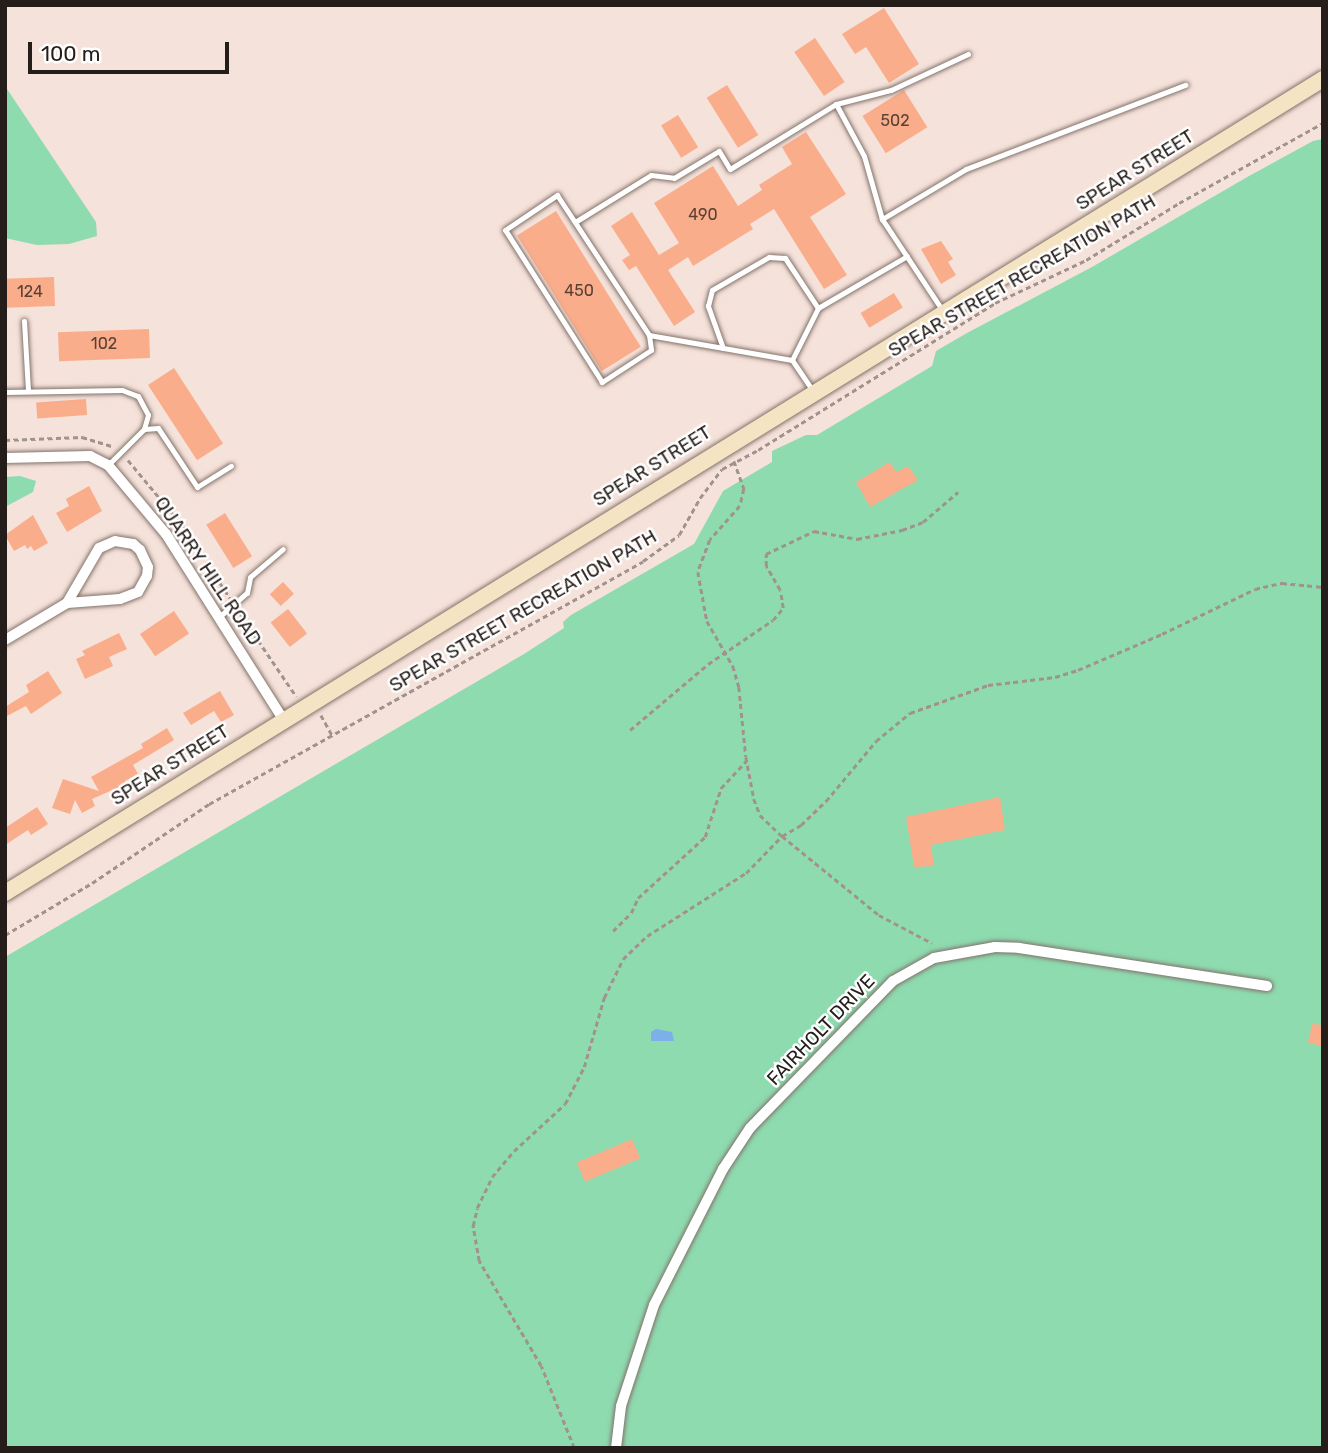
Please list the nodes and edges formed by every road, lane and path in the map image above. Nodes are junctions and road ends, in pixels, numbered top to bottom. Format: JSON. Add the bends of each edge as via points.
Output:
{"nodes":[{"id":1,"x":968,"y":54,"type":"dead end"},
{"id":2,"x":1185,"y":85,"type":"dead end"},
{"id":3,"x":1320,"y":85,"type":"edge"},
{"id":4,"x":836,"y":104,"type":"junction"},
{"id":5,"x":1323,"y":123,"type":"edge"},
{"id":6,"x":882,"y":219,"type":"junction"},
{"id":7,"x":575,"y":222,"type":"junction"},
{"id":8,"x":907,"y":256,"type":"junction"},
{"id":9,"x":818,"y":308,"type":"junction"},
{"id":10,"x":944,"y":312,"type":"junction"},
{"id":11,"x":24,"y":321,"type":"dead end"},
{"id":12,"x":649,"y":335,"type":"junction"},
{"id":13,"x":723,"y":348,"type":"junction"},
{"id":14,"x":792,"y":360,"type":"junction"},
{"id":15,"x":28,"y":391,"type":"junction"},
{"id":16,"x":813,"y":391,"type":"junction"},
{"id":17,"x":5,"y":392,"type":"edge"},
{"id":18,"x":144,"y":429,"type":"junction"},
{"id":19,"x":726,"y":446,"type":"junction"},
{"id":20,"x":5,"y":458,"type":"edge"},
{"id":21,"x":735,"y":462,"type":"junction"},
{"id":22,"x":108,"y":465,"type":"junction"},
{"id":23,"x":231,"y":466,"type":"dead end"},
{"id":24,"x":958,"y":492,"type":"dead end"},
{"id":25,"x":283,"y":550,"type":"dead end"},
{"id":26,"x":1323,"y":587,"type":"edge"},
{"id":27,"x":67,"y":603,"type":"junction"},
{"id":28,"x":219,"y":617,"type":"junction"},
{"id":29,"x":5,"y":640,"type":"edge"},
{"id":30,"x":725,"y":651,"type":"junction"},
{"id":31,"x":283,"y":719,"type":"junction"},
{"id":32,"x":631,"y":730,"type":"dead end"},
{"id":33,"x":747,"y":760,"type":"junction"},
{"id":34,"x":782,"y":836,"type":"junction"},
{"id":35,"x":5,"y":893,"type":"edge"},
{"id":36,"x":612,"y":930,"type":"dead end"},
{"id":37,"x":5,"y":935,"type":"edge"},
{"id":38,"x":932,"y":943,"type":"dead end"},
{"id":39,"x":1267,"y":986,"type":"dead end"},
{"id":40,"x":574,"y":1448,"type":"edge"},
{"id":41,"x":616,"y":1448,"type":"edge"}],
"edges":[{"from":1,"to":4,"type":"lane","via":[[891,90]]},
{"from":2,"to":6,"type":"lane","via":[[966,169]]},
{"from":3,"to":10,"type":"main road","name":"SPEAR STREET"},
{"from":4,"to":6,"type":"lane","via":[[864,156]]},
{"from":4,"to":7,"type":"lane","via":[[730,169],[719,151],[674,178],[651,175]]},
{"from":5,"to":21,"type":"path","name":"SPEAR STREET RECREATION PATH","via":[[1190,196],[1087,260],[995,303]]},
{"from":6,"to":8,"type":"lane"},
{"from":7,"to":12,"type":"lane"},
{"from":7,"to":12,"type":"lane","via":[[557,195],[505,230],[602,382],[651,350]]},
{"from":8,"to":9,"type":"lane"},
{"from":8,"to":10,"type":"lane"},
{"from":9,"to":13,"type":"lane","via":[[785,258],[769,257],[712,290],[708,306]]},
{"from":9,"to":14,"type":"lane"},
{"from":10,"to":16,"type":"main road","name":"SPEAR STREET"},
{"from":11,"to":15,"type":"lane"},
{"from":12,"to":13,"type":"lane"},
{"from":13,"to":14,"type":"lane"},
{"from":14,"to":16,"type":"lane"},
{"from":15,"to":17,"type":"lane"},
{"from":15,"to":18,"type":"lane","via":[[122,390],[138,396],[144,404],[148,415]]},
{"from":16,"to":19,"type":"main road","name":"SPEAR STREET"},
{"from":18,"to":22,"type":"lane"},
{"from":18,"to":23,"type":"lane","via":[[158,429],[197,487]]},
{"from":19,"to":21,"type":"path"},
{"from":19,"to":31,"type":"main road","name":"SPEAR STREET"},
{"from":20,"to":22,"type":"street","via":[[90,456]]},
{"from":21,"to":30,"type":"path","via":[[744,489],[740,506],[710,540],[698,572],[706,621]]},
{"from":21,"to":37,"type":"path","name":"SPEAR STREET RECREATION PATH","via":[[722,469],[699,498],[679,535],[643,561],[209,804]]},
{"from":22,"to":28,"type":"street","name":"QUARRY HILL ROAD","via":[[166,534]]},
{"from":24,"to":30,"type":"path","via":[[923,522],[902,530],[857,539],[814,531],[766,554],[766,566],[780,590],[783,608],[773,620]]},
{"from":25,"to":28,"type":"lane","via":[[250,577],[247,593]]},
{"from":26,"to":34,"type":"path","via":[[1282,583],[1255,589],[1078,670],[988,685],[910,713],[884,733],[809,817]]},
{"from":27,"to":27,"type":"street","via":[[99,548],[124,541],[140,550],[148,567],[138,592],[120,599]]},
{"from":27,"to":29,"type":"street"},
{"from":28,"to":31,"type":"street","name":"QUARRY HILL ROAD"},
{"from":30,"to":32,"type":"path"},
{"from":30,"to":33,"type":"path","via":[[739,687]]},
{"from":31,"to":35,"type":"main road","name":"SPEAR STREET"},
{"from":33,"to":34,"type":"path","via":[[760,815]]},
{"from":33,"to":36,"type":"path","via":[[721,788],[705,837],[638,898],[631,913]]},
{"from":34,"to":38,"type":"path","via":[[879,915]]},
{"from":34,"to":40,"type":"path","via":[[746,873],[647,936],[623,959],[604,998],[584,1067],[565,1104],[497,1171],[477,1208],[473,1238],[479,1261],[541,1366]]},
{"from":39,"to":41,"type":"street","name":"FAIRHOLT DRIVE","via":[[995,947],[934,958],[894,981],[750,1128],[723,1169],[654,1305],[621,1406]]}]}
